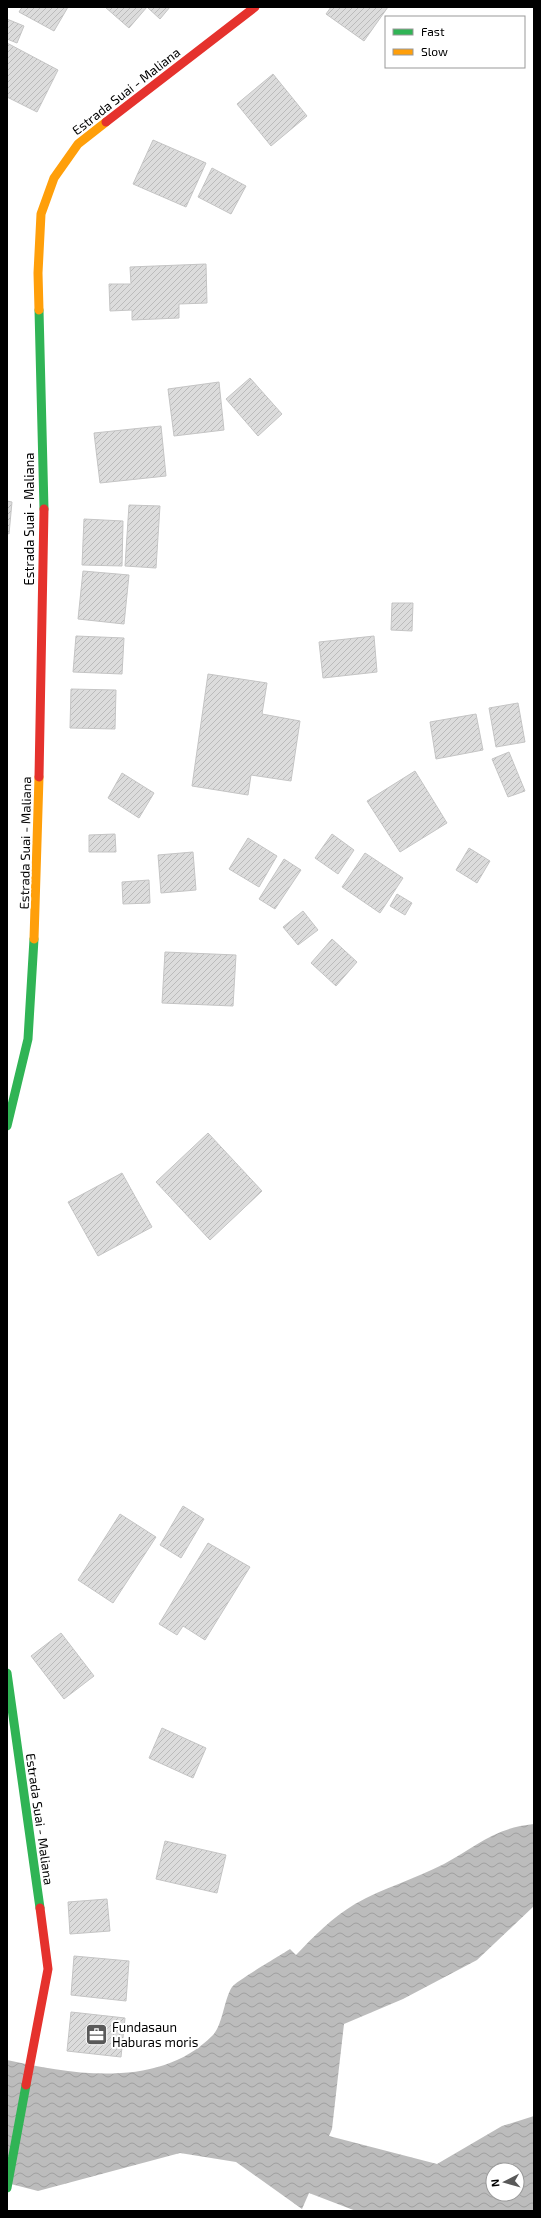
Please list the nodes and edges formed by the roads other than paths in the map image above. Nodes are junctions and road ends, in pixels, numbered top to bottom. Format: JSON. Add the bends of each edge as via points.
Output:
{"nodes":[{"id":1,"x":255,"y":7,"type":"edge"},
{"id":2,"x":7,"y":1126,"type":"edge"},
{"id":3,"x":7,"y":1673,"type":"edge"},
{"id":4,"x":7,"y":2188,"type":"edge"}],
"edges":[{"from":1,"to":2,"type":"main road","name":"Estrada Suai - Maliana","via":[[78,144],[54,178],[41,214],[38,273],[44,509],[36,913],[28,1039]]},
{"from":3,"to":4,"type":"main road","name":"Estrada Suai - Maliana","via":[[48,1969]]}]}
